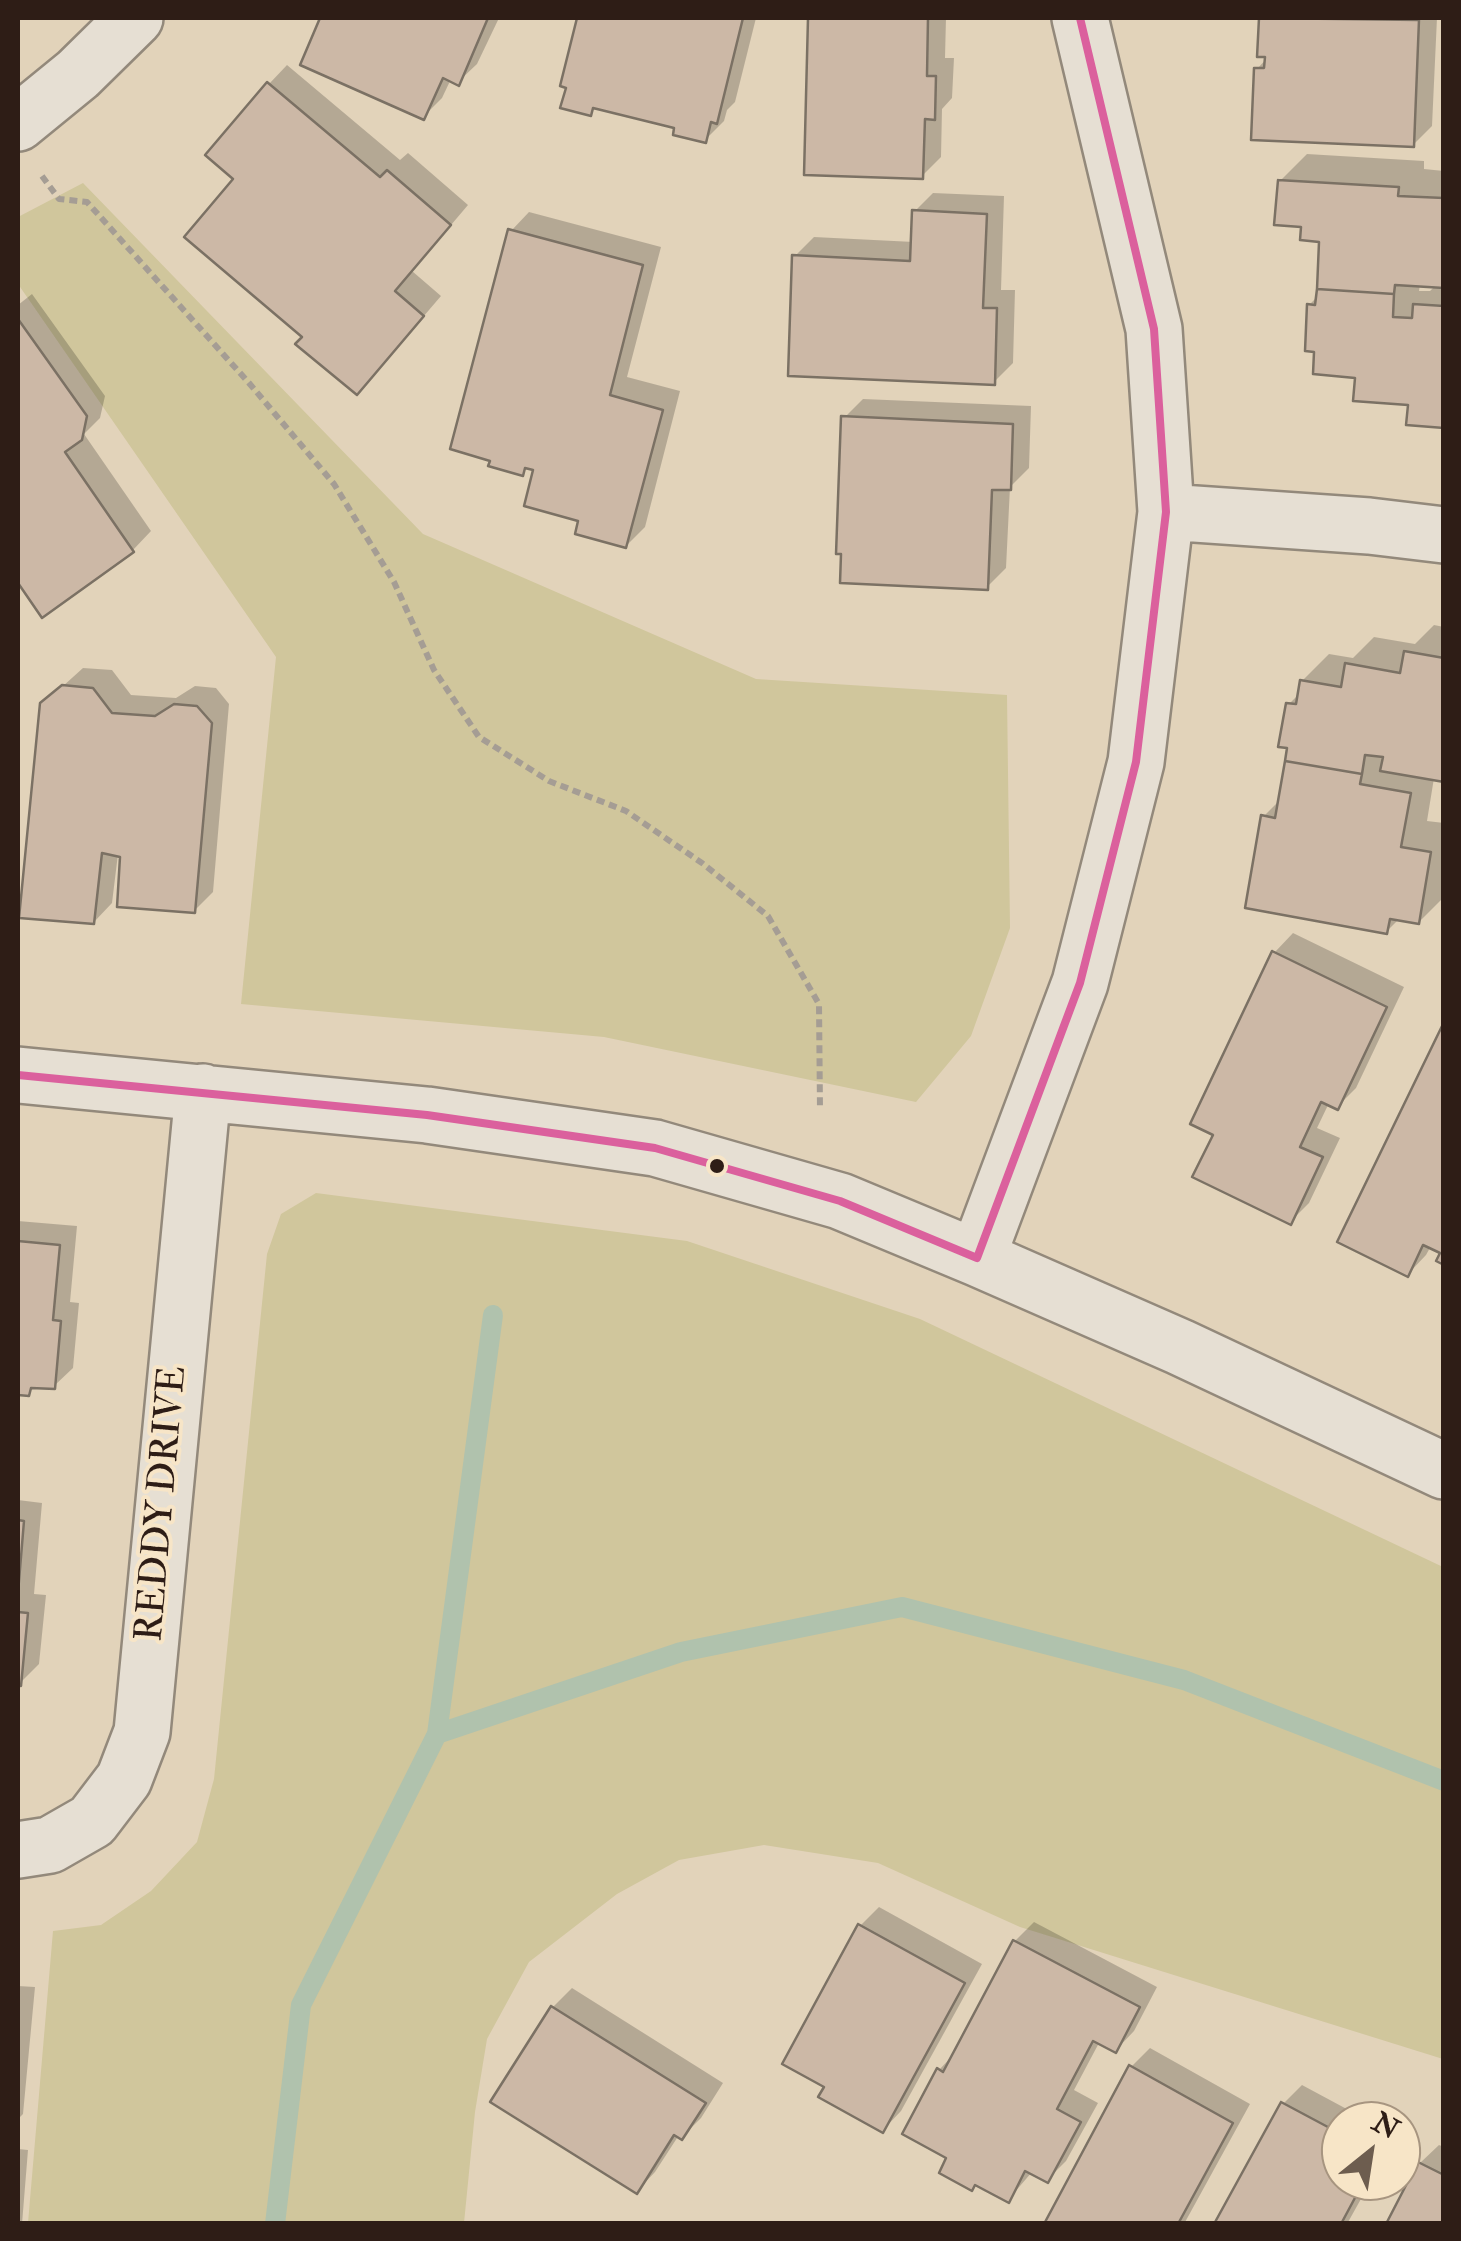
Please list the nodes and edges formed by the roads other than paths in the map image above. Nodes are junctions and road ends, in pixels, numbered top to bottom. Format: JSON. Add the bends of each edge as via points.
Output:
{"nodes":[{"id":1,"x":135,"y":18,"type":"edge"},
{"id":2,"x":1080,"y":18,"type":"edge"},
{"id":3,"x":28,"y":147,"type":"edge"},
{"id":4,"x":1166,"y":512,"type":"junction"},
{"id":5,"x":1444,"y":535,"type":"edge"},
{"id":6,"x":18,"y":1075,"type":"edge"},
{"id":7,"x":203,"y":1092,"type":"junction"},
{"id":8,"x":978,"y":1258,"type":"junction"},
{"id":9,"x":1444,"y":1471,"type":"edge"},
{"id":10,"x":18,"y":1850,"type":"edge"}],
"edges":[{"from":1,"to":3,"type":"street","via":[[78,74]]},
{"from":2,"to":4,"type":"street","via":[[1154,328]]},
{"from":4,"to":5,"type":"street"},
{"from":4,"to":8,"type":"street","via":[[1127,799],[1080,983]]},
{"from":6,"to":7,"type":"street"},
{"from":7,"to":8,"type":"street","via":[[655,1148],[840,1202]]},
{"from":7,"to":10,"type":"street","name":"REDDY DRIVE","via":[[142,1732],[124,1780],[92,1821],[50,1845]]},
{"from":8,"to":9,"type":"street"}]}
